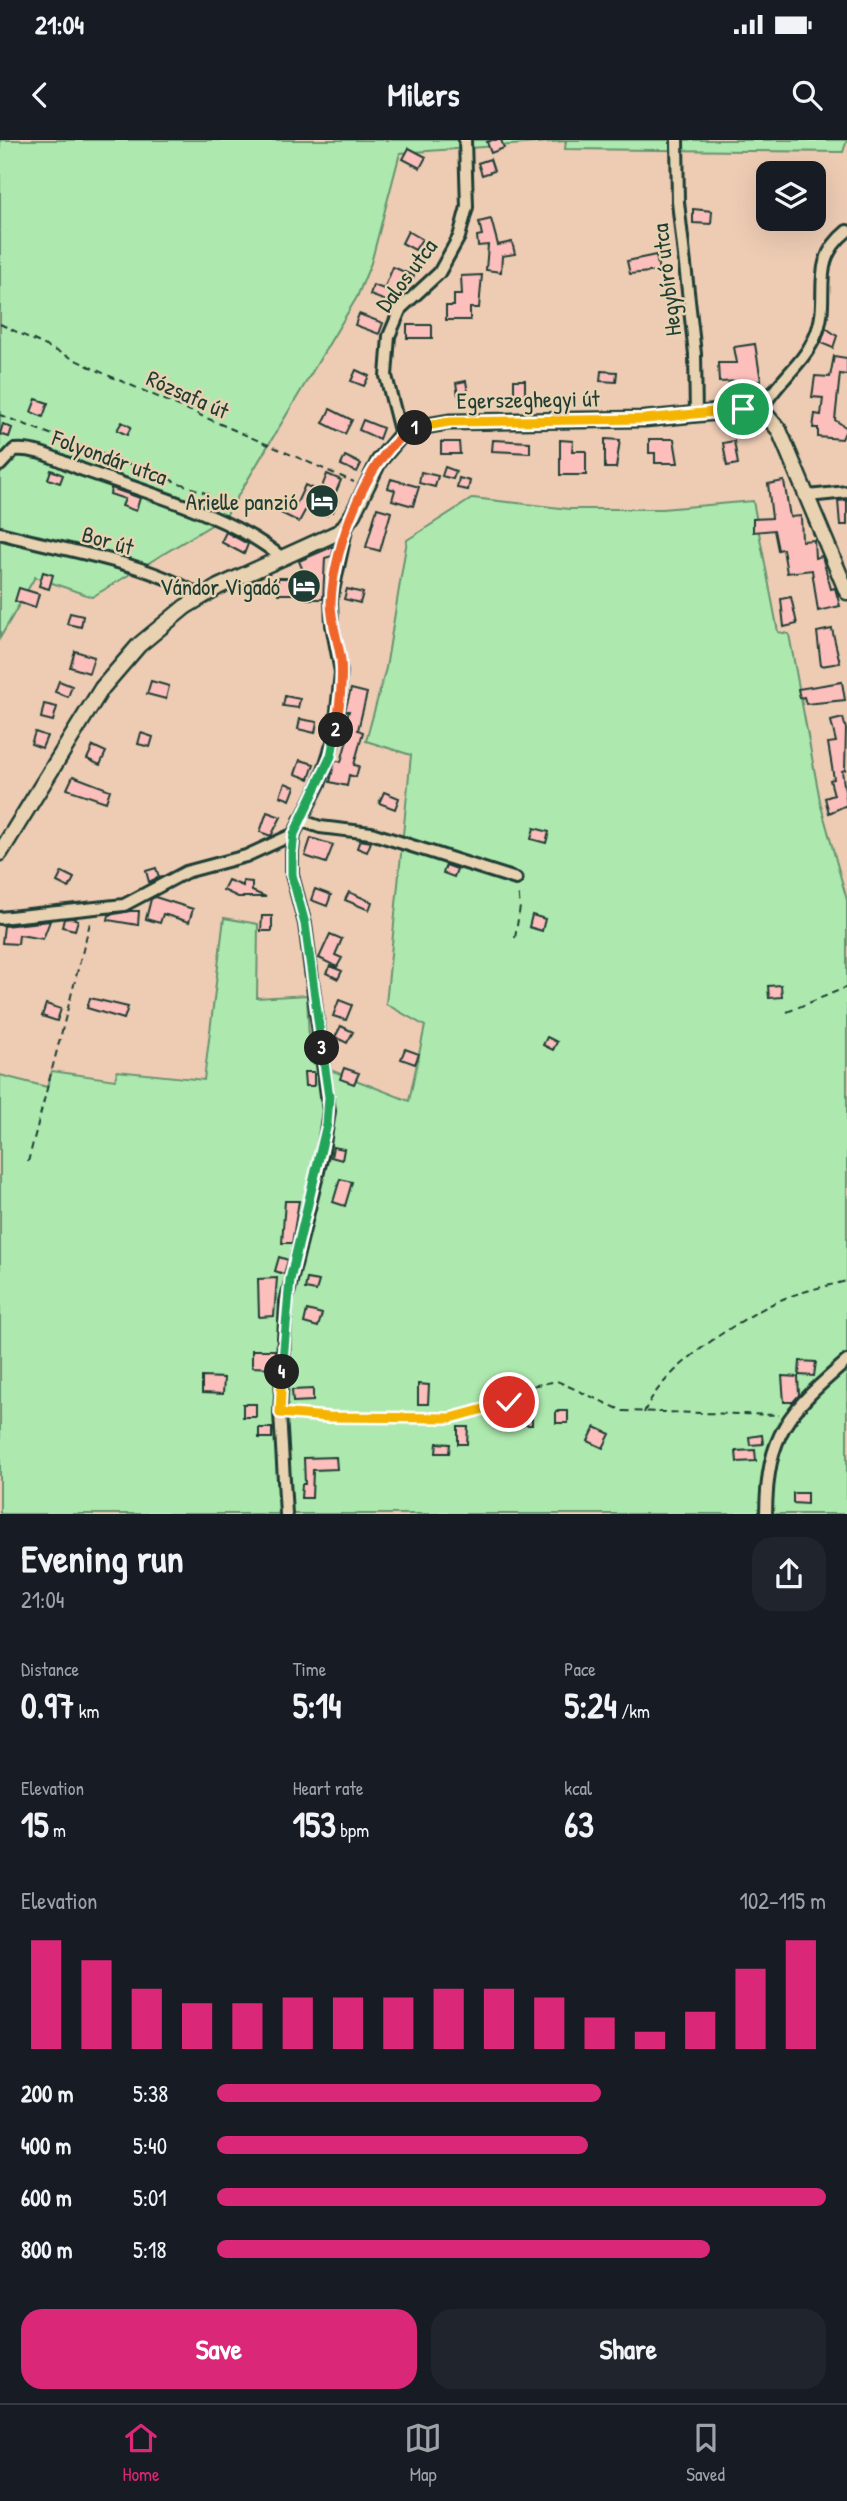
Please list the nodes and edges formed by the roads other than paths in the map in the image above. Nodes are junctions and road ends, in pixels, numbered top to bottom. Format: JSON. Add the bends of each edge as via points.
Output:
{"nodes":[{"id":1,"x":465,"y":140,"type":"edge"},
{"id":2,"x":677,"y":140,"type":"edge"},
{"id":3,"x":847,"y":231,"type":"edge"},
{"id":4,"x":761,"y":412,"type":"junction"},
{"id":5,"x":696,"y":415,"type":"junction"},
{"id":6,"x":401,"y":435,"type":"junction"},
{"id":7,"x":0,"y":464,"type":"edge"},
{"id":8,"x":847,"y":492,"type":"edge"},
{"id":9,"x":808,"y":496,"type":"junction"},
{"id":10,"x":348,"y":523,"type":"junction"},
{"id":11,"x":0,"y":533,"type":"edge"},
{"id":12,"x":282,"y":558,"type":"junction"},
{"id":13,"x":847,"y":592,"type":"edge"},
{"id":14,"x":201,"y":597,"type":"junction"},
{"id":15,"x":300,"y":820,"type":"junction"},
{"id":16,"x":294,"y":834,"type":"junction"},
{"id":17,"x":0,"y":853,"type":"edge"},
{"id":18,"x":516,"y":879,"type":"road end"},
{"id":19,"x":0,"y":918,"type":"edge"},
{"id":20,"x":847,"y":1361,"type":"edge"},
{"id":21,"x":286,"y":1514,"type":"edge"},
{"id":22,"x":765,"y":1514,"type":"edge"}],
"edges":[{"from":1,"to":6,"type":"street","name":"Dalos utca","via":[[467,207],[459,237],[439,273],[401,308],[389,336],[386,376]]},
{"from":2,"to":5,"type":"street","name":"Hegybíró utca"},
{"from":3,"to":4,"type":"street","via":[[825,257],[815,337]]},
{"from":4,"to":5,"type":"street","name":"Egerszeghegyi út","via":[[743,409]]},
{"from":4,"to":9,"type":"street","via":[[779,430]]},
{"from":5,"to":6,"type":"street","name":"Egerszeghegyi út","via":[[449,422]]},
{"from":6,"to":10,"type":"street","via":[[387,449]]},
{"from":7,"to":12,"type":"street","name":"Folyondár utca","via":[[14,450],[36,452],[209,517],[259,540]]},
{"from":8,"to":9,"type":"street"},
{"from":9,"to":13,"type":"street"},
{"from":10,"to":12,"type":"street","via":[[333,537]]},
{"from":10,"to":15,"type":"street","via":[[331,600],[341,672],[334,739],[324,774]]},
{"from":11,"to":14,"type":"street","name":"Bor út","via":[[143,572]]},
{"from":12,"to":14,"type":"street"},
{"from":14,"to":17,"type":"street","via":[[139,645],[102,688]]},
{"from":15,"to":16,"type":"street"},
{"from":15,"to":18,"type":"street","via":[[371,833]]},
{"from":16,"to":19,"type":"street","via":[[246,856],[186,872],[124,905]]},
{"from":16,"to":21,"type":"street","via":[[292,875],[305,924],[329,1111],[286,1302],[280,1413]]},
{"from":20,"to":22,"type":"street","via":[[791,1416],[776,1439]]}]}
